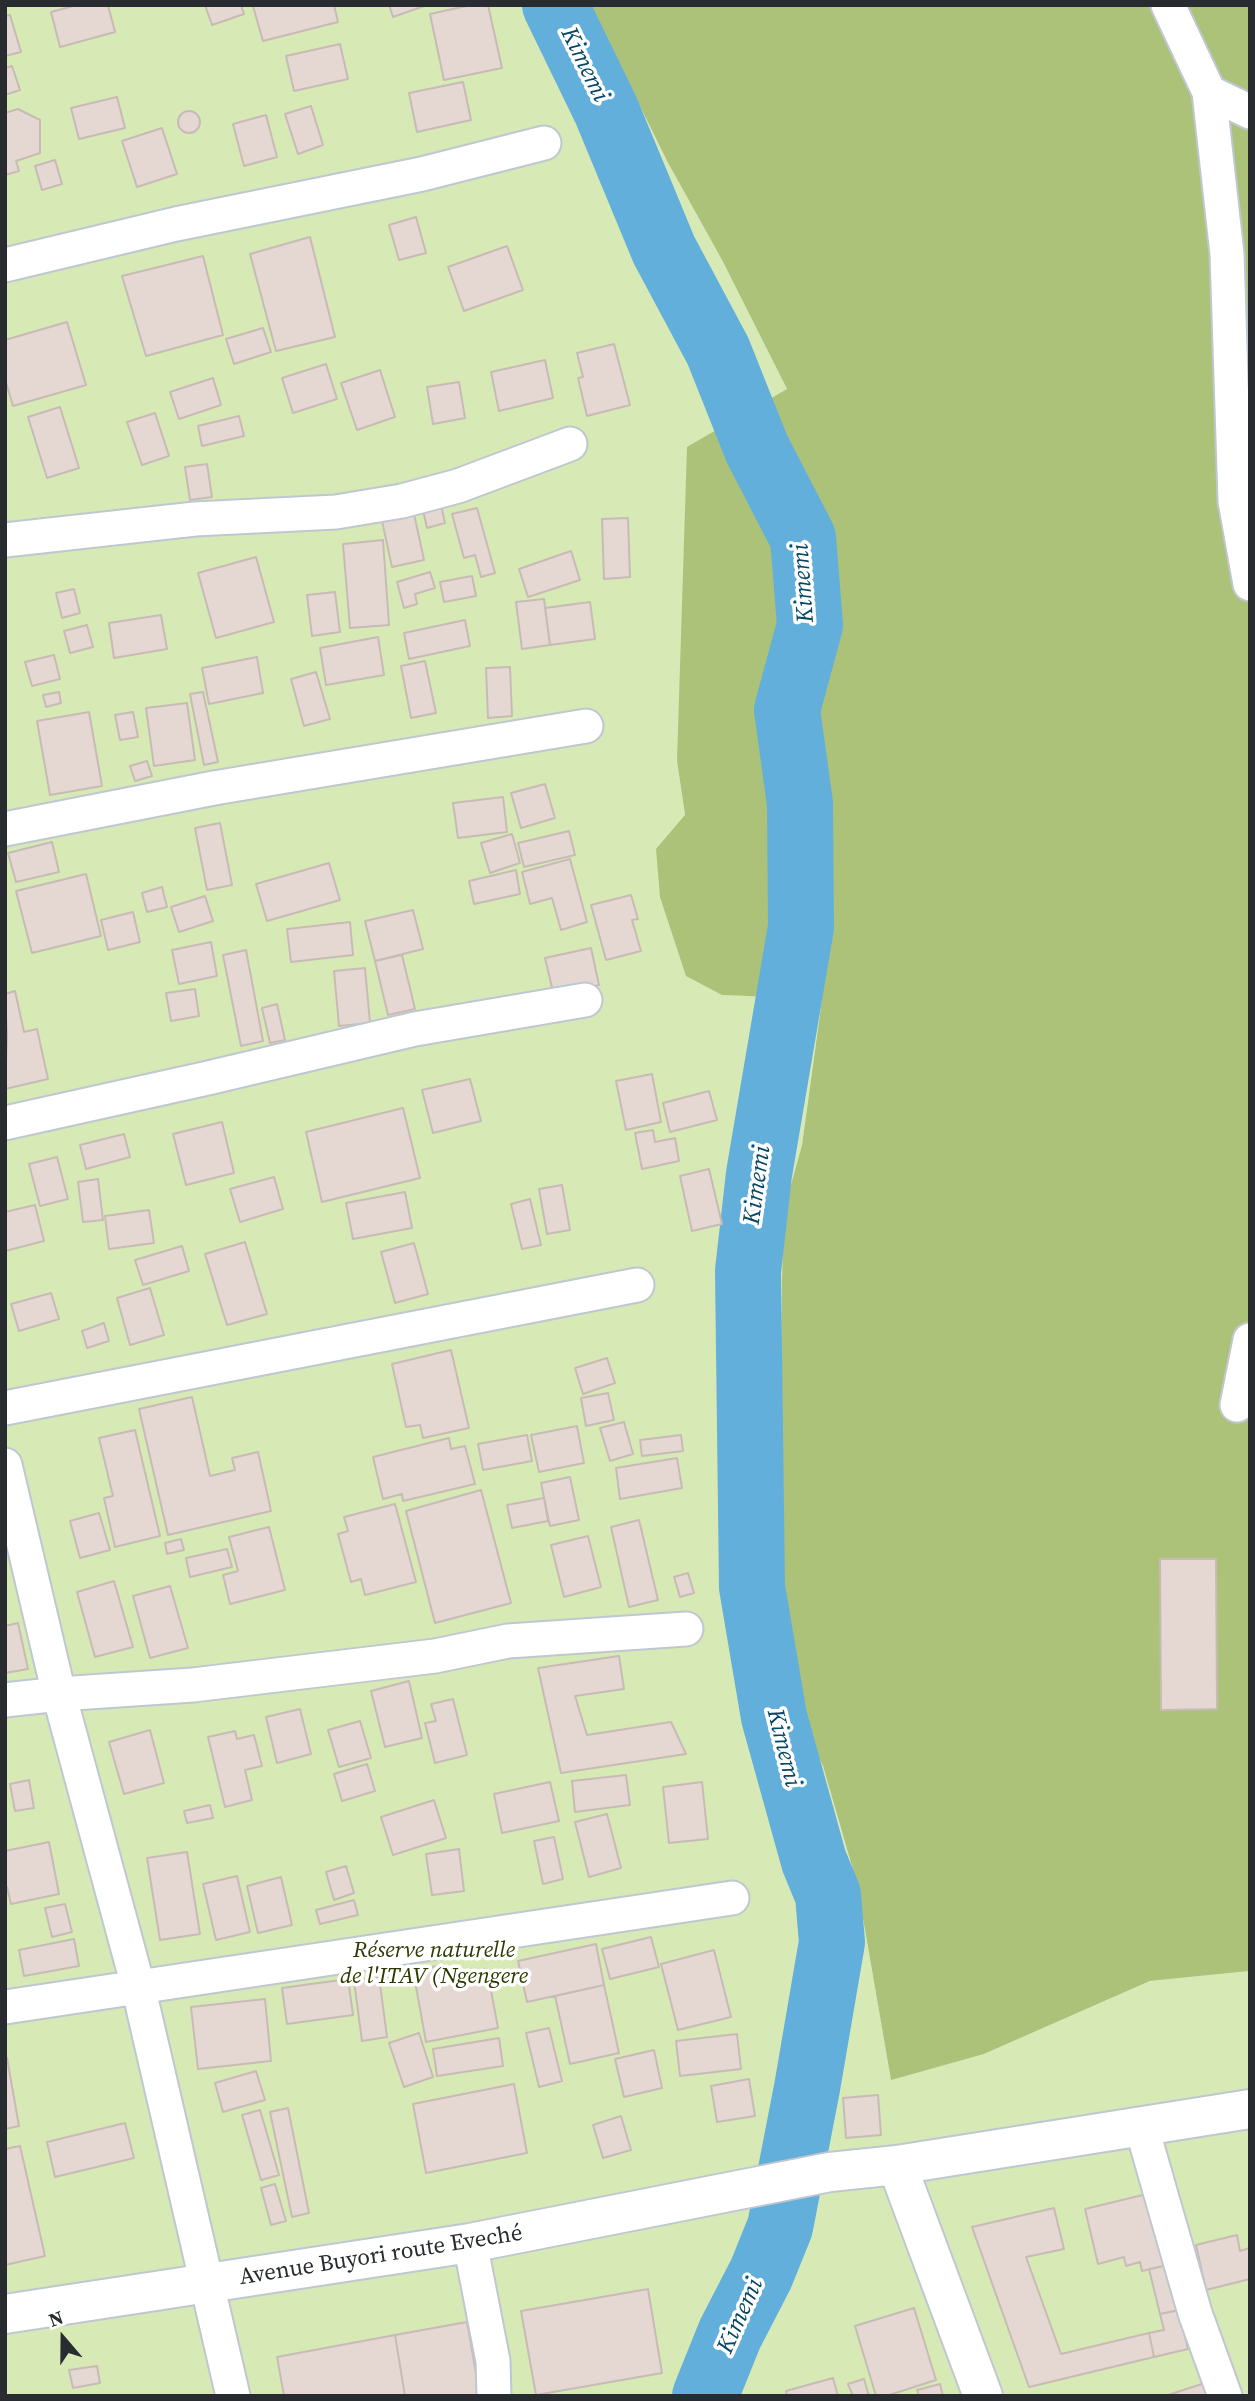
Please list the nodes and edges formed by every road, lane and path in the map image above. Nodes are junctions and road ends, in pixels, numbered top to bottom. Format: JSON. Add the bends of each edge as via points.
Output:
{"nodes":[{"id":1,"x":1168,"y":5,"type":"edge"},
{"id":2,"x":1209,"y":92,"type":"junction"},
{"id":3,"x":1250,"y":112,"type":"edge"},
{"id":4,"x":544,"y":143,"type":"dead end"},
{"id":5,"x":5,"y":265,"type":"edge"},
{"id":6,"x":570,"y":444,"type":"dead end"},
{"id":7,"x":5,"y":540,"type":"edge"},
{"id":8,"x":1250,"y":584,"type":"edge"},
{"id":9,"x":586,"y":726,"type":"dead end"},
{"id":10,"x":5,"y":829,"type":"edge"},
{"id":11,"x":585,"y":1000,"type":"dead end"},
{"id":12,"x":5,"y":1123,"type":"edge"},
{"id":13,"x":637,"y":1285,"type":"dead end"},
{"id":14,"x":1250,"y":1340,"type":"edge"},
{"id":15,"x":1237,"y":1405,"type":"dead end"},
{"id":16,"x":5,"y":1408,"type":"edge"},
{"id":17,"x":5,"y":1465,"type":"edge"},
{"id":18,"x":686,"y":1629,"type":"dead end"},
{"id":19,"x":59,"y":1694,"type":"junction"},
{"id":20,"x":5,"y":1700,"type":"edge"},
{"id":21,"x":732,"y":1898,"type":"dead end"},
{"id":22,"x":138,"y":1986,"type":"junction"},
{"id":23,"x":5,"y":2007,"type":"edge"},
{"id":24,"x":1250,"y":2109,"type":"edge"},
{"id":25,"x":1141,"y":2125,"type":"junction"},
{"id":26,"x":897,"y":2165,"type":"junction"},
{"id":27,"x":470,"y":2244,"type":"junction"},
{"id":28,"x":205,"y":2285,"type":"junction"},
{"id":29,"x":5,"y":2314,"type":"edge"},
{"id":30,"x":233,"y":2396,"type":"edge"},
{"id":31,"x":494,"y":2396,"type":"edge"},
{"id":32,"x":983,"y":2396,"type":"edge"},
{"id":33,"x":1225,"y":2396,"type":"edge"}],
"edges":[{"from":1,"to":2,"type":"street"},
{"from":2,"to":3,"type":"street"},
{"from":2,"to":8,"type":"street","via":[[1227,254],[1236,501]]},
{"from":4,"to":5,"type":"street"},
{"from":6,"to":7,"type":"street","via":[[458,486],[389,503],[336,512],[195,519]]},
{"from":9,"to":10,"type":"street","via":[[214,788]]},
{"from":11,"to":12,"type":"street","via":[[415,1030]]},
{"from":13,"to":16,"type":"street"},
{"from":14,"to":15,"type":"street"},
{"from":17,"to":19,"type":"street"},
{"from":18,"to":19,"type":"street","via":[[508,1641],[435,1656],[220,1682]]},
{"from":19,"to":20,"type":"street"},
{"from":19,"to":22,"type":"street"},
{"from":21,"to":22,"type":"street"},
{"from":22,"to":23,"type":"street"},
{"from":22,"to":28,"type":"street"},
{"from":24,"to":25,"type":"street","name":"Avenue Buyori route Eveché"},
{"from":25,"to":26,"type":"street","name":"Avenue Buyori route Eveché"},
{"from":25,"to":33,"type":"street","via":[[1195,2313]]},
{"from":26,"to":27,"type":"street","name":"Avenue Buyori route Eveché","via":[[830,2172]]},
{"from":26,"to":32,"type":"street"},
{"from":27,"to":28,"type":"street","name":"Avenue Buyori route Eveché"},
{"from":27,"to":31,"type":"street","via":[[493,2361]]},
{"from":28,"to":29,"type":"street","name":"Avenue Buyori route Eveché"},
{"from":28,"to":30,"type":"street"}]}
